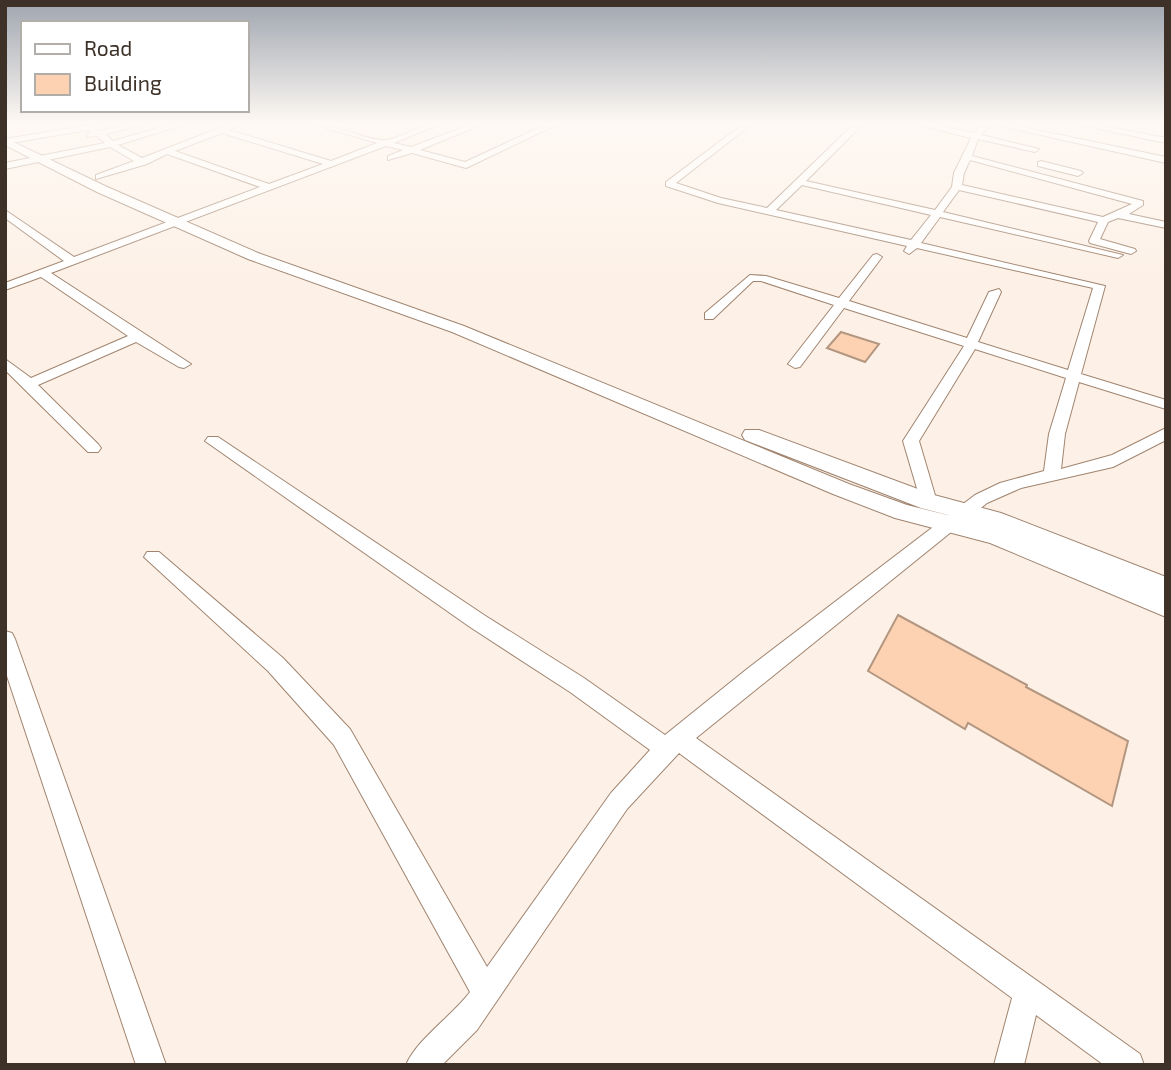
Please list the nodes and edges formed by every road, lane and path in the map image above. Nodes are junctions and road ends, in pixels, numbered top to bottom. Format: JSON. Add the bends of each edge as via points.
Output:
{"nodes":[{"id":1,"x":85,"y":174,"type":"edge"},
{"id":2,"x":92,"y":174,"type":"edge"},
{"id":3,"x":108,"y":174,"type":"edge"},
{"id":4,"x":231,"y":174,"type":"edge"},
{"id":5,"x":302,"y":174,"type":"edge"},
{"id":6,"x":682,"y":174,"type":"edge"},
{"id":7,"x":807,"y":174,"type":"edge"},
{"id":8,"x":959,"y":174,"type":"edge"},
{"id":9,"x":1040,"y":174,"type":"edge"},
{"id":10,"x":99,"y":177,"type":"junction"},
{"id":11,"x":799,"y":182,"type":"junction"},
{"id":12,"x":268,"y":187,"type":"junction"},
{"id":13,"x":957,"y":187,"type":"junction"},
{"id":14,"x":770,"y":211,"type":"junction"},
{"id":15,"x":939,"y":212,"type":"junction"},
{"id":16,"x":5,"y":213,"type":"edge"},
{"id":17,"x":1117,"y":215,"type":"junction"},
{"id":18,"x":183,"y":220,"type":"junction"},
{"id":19,"x":1104,"y":220,"type":"junction"},
{"id":20,"x":1166,"y":225,"type":"edge"},
{"id":21,"x":916,"y":243,"type":"junction"},
{"id":22,"x":1131,"y":251,"type":"dead end"},
{"id":23,"x":908,"y":253,"type":"dead end"},
{"id":24,"x":1118,"y":255,"type":"dead end"},
{"id":25,"x":877,"y":257,"type":"dead end"},
{"id":26,"x":74,"y":262,"type":"junction"},
{"id":27,"x":43,"y":273,"type":"junction"},
{"id":28,"x":5,"y":287,"type":"edge"},
{"id":29,"x":995,"y":292,"type":"dead end"},
{"id":30,"x":844,"y":302,"type":"junction"},
{"id":31,"x":709,"y":316,"type":"dead end"},
{"id":32,"x":137,"y":337,"type":"junction"},
{"id":33,"x":504,"y":341,"type":"junction"},
{"id":34,"x":970,"y":346,"type":"junction"},
{"id":35,"x":5,"y":363,"type":"edge"},
{"id":36,"x":184,"y":364,"type":"dead end"},
{"id":37,"x":795,"y":364,"type":"dead end"},
{"id":38,"x":1072,"y":376,"type":"junction"},
{"id":39,"x":29,"y":384,"type":"junction"},
{"id":40,"x":1166,"y":405,"type":"edge"},
{"id":41,"x":1166,"y":433,"type":"edge"},
{"id":42,"x":213,"y":441,"type":"dead end"},
{"id":43,"x":93,"y":448,"type":"dead end"},
{"id":44,"x":1052,"y":475,"type":"junction"},
{"id":45,"x":929,"y":502,"type":"junction"},
{"id":46,"x":956,"y":517,"type":"junction"},
{"id":47,"x":153,"y":557,"type":"dead end"},
{"id":48,"x":1166,"y":587,"type":"edge"},
{"id":49,"x":1166,"y":607,"type":"edge"},
{"id":50,"x":5,"y":639,"type":"edge"},
{"id":51,"x":673,"y":744,"type":"junction"},
{"id":52,"x":1028,"y":992,"type":"junction"},
{"id":53,"x":486,"y":993,"type":"junction"},
{"id":54,"x":151,"y":1065,"type":"edge"},
{"id":55,"x":421,"y":1065,"type":"edge"},
{"id":56,"x":1009,"y":1065,"type":"edge"},
{"id":57,"x":1129,"y":1065,"type":"edge"}],
"edges":[{"from":1,"to":18,"type":"street"},
{"from":2,"to":10,"type":"street"},
{"from":3,"to":10,"type":"street"},
{"from":4,"to":12,"type":"street"},
{"from":5,"to":12,"type":"street"},
{"from":6,"to":14,"type":"street","via":[[669,184]]},
{"from":7,"to":11,"type":"street"},
{"from":8,"to":13,"type":"street"},
{"from":9,"to":17,"type":"street","via":[[1140,203]]},
{"from":10,"to":18,"type":"street"},
{"from":11,"to":14,"type":"street"},
{"from":11,"to":15,"type":"street"},
{"from":12,"to":18,"type":"street"},
{"from":13,"to":15,"type":"street"},
{"from":13,"to":19,"type":"street"},
{"from":14,"to":21,"type":"street"},
{"from":15,"to":21,"type":"street"},
{"from":15,"to":24,"type":"street"},
{"from":16,"to":26,"type":"street"},
{"from":17,"to":19,"type":"street"},
{"from":17,"to":20,"type":"street"},
{"from":18,"to":26,"type":"street"},
{"from":18,"to":33,"type":"street","via":[[304,276]]},
{"from":19,"to":22,"type":"street","via":[[1094,241]]},
{"from":21,"to":23,"type":"street"},
{"from":21,"to":38,"type":"street","via":[[1099,286]]},
{"from":25,"to":30,"type":"street"},
{"from":26,"to":27,"type":"street"},
{"from":27,"to":28,"type":"street"},
{"from":27,"to":32,"type":"street"},
{"from":29,"to":34,"type":"street"},
{"from":30,"to":31,"type":"street","via":[[755,277]]},
{"from":30,"to":34,"type":"street"},
{"from":30,"to":37,"type":"street"},
{"from":32,"to":36,"type":"street"},
{"from":32,"to":39,"type":"street"},
{"from":33,"to":45,"type":"street"},
{"from":33,"to":46,"type":"street","via":[[841,489],[903,512]]},
{"from":34,"to":38,"type":"street"},
{"from":34,"to":45,"type":"street","via":[[911,441]]},
{"from":35,"to":39,"type":"street"},
{"from":38,"to":40,"type":"street"},
{"from":38,"to":44,"type":"street"},
{"from":39,"to":43,"type":"street"},
{"from":41,"to":44,"type":"street","via":[[1135,452]]},
{"from":42,"to":51,"type":"street","via":[[477,621]]},
{"from":44,"to":46,"type":"street","via":[[998,488]]},
{"from":45,"to":46,"type":"street"},
{"from":46,"to":48,"type":"street","via":[[993,519]]},
{"from":46,"to":49,"type":"street"},
{"from":46,"to":51,"type":"street"},
{"from":47,"to":53,"type":"street","via":[[251,638],[342,737]]},
{"from":50,"to":54,"type":"street"},
{"from":51,"to":52,"type":"street"},
{"from":51,"to":53,"type":"street","via":[[619,801]]},
{"from":52,"to":56,"type":"street"},
{"from":52,"to":57,"type":"street"},
{"from":53,"to":55,"type":"street","via":[[467,1020]]}]}
